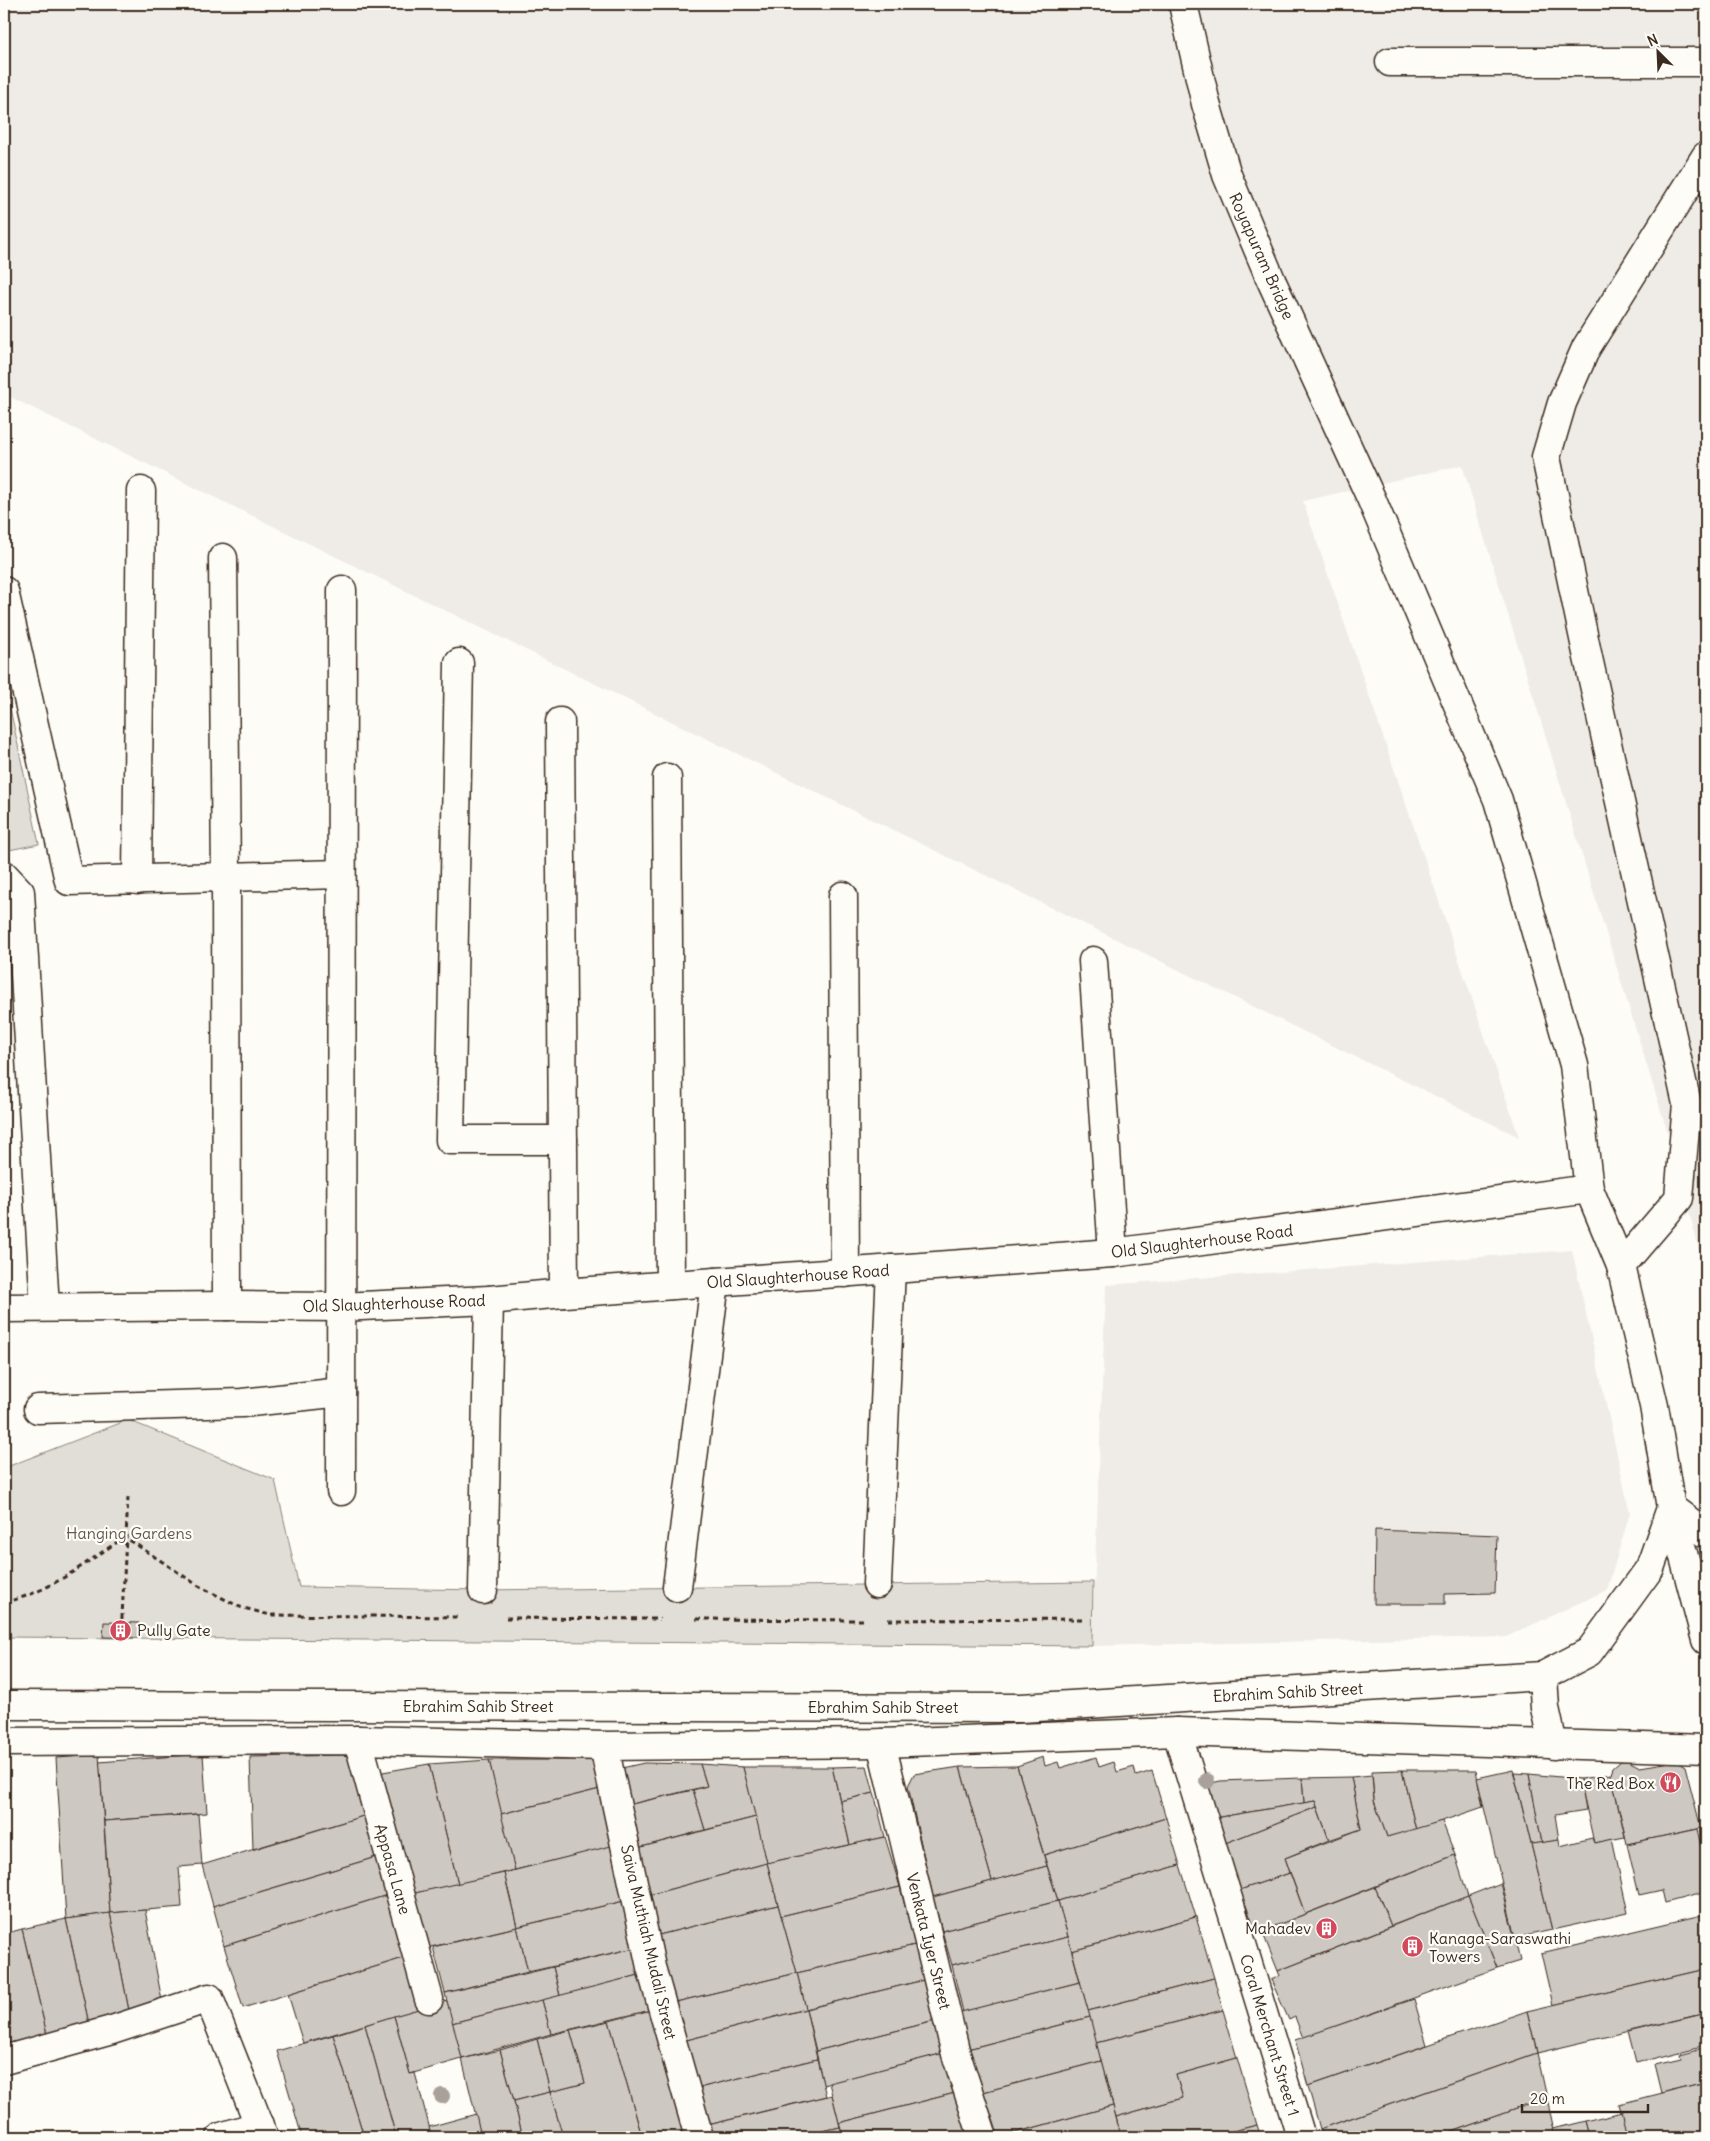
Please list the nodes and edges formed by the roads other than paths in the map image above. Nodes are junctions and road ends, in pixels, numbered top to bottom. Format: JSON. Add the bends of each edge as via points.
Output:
{"nodes":[{"id":1,"x":1183,"y":4,"type":"edge"},
{"id":2,"x":1390,"y":62,"type":"dead end"},
{"id":3,"x":1706,"y":62,"type":"edge"},
{"id":4,"x":1706,"y":156,"type":"edge"},
{"id":5,"x":141,"y":491,"type":"dead end"},
{"id":6,"x":223,"y":558,"type":"dead end"},
{"id":7,"x":342,"y":590,"type":"dead end"},
{"id":8,"x":4,"y":591,"type":"edge"},
{"id":9,"x":460,"y":663,"type":"dead end"},
{"id":10,"x":560,"y":722,"type":"dead end"},
{"id":11,"x":667,"y":778,"type":"dead end"},
{"id":12,"x":341,"y":874,"type":"junction"},
{"id":13,"x":4,"y":875,"type":"edge"},
{"id":14,"x":226,"y":878,"type":"junction"},
{"id":15,"x":137,"y":880,"type":"junction"},
{"id":16,"x":842,"y":896,"type":"dead end"},
{"id":17,"x":1094,"y":961,"type":"dead end"},
{"id":18,"x":563,"y":1140,"type":"junction"},
{"id":19,"x":1589,"y":1189,"type":"junction"},
{"id":20,"x":1113,"y":1253,"type":"junction"},
{"id":21,"x":1621,"y":1266,"type":"junction"},
{"id":22,"x":891,"y":1269,"type":"junction"},
{"id":23,"x":845,"y":1273,"type":"junction"},
{"id":24,"x":715,"y":1282,"type":"junction"},
{"id":25,"x":670,"y":1285,"type":"junction"},
{"id":26,"x":564,"y":1293,"type":"junction"},
{"id":27,"x":489,"y":1300,"type":"junction"},
{"id":28,"x":227,"y":1306,"type":"junction"},
{"id":29,"x":45,"y":1307,"type":"junction"},
{"id":30,"x":340,"y":1307,"type":"junction"},
{"id":31,"x":4,"y":1308,"type":"edge"},
{"id":32,"x":341,"y":1392,"type":"junction"},
{"id":33,"x":38,"y":1409,"type":"dead end"},
{"id":34,"x":341,"y":1491,"type":"dead end"},
{"id":35,"x":1671,"y":1508,"type":"junction"},
{"id":36,"x":1706,"y":1534,"type":"edge"},
{"id":37,"x":877,"y":1584,"type":"dead end"},
{"id":38,"x":677,"y":1587,"type":"dead end"},
{"id":39,"x":483,"y":1590,"type":"dead end"},
{"id":40,"x":1706,"y":1640,"type":"edge"},
{"id":41,"x":1543,"y":1676,"type":"junction"},
{"id":42,"x":4,"y":1705,"type":"edge"},
{"id":43,"x":1177,"y":1732,"type":"junction"},
{"id":44,"x":358,"y":1740,"type":"junction"},
{"id":45,"x":4,"y":1742,"type":"edge"},
{"id":46,"x":881,"y":1744,"type":"junction"},
{"id":47,"x":604,"y":1746,"type":"junction"},
{"id":48,"x":1552,"y":1746,"type":"junction"},
{"id":49,"x":1706,"y":1749,"type":"edge"},
{"id":50,"x":429,"y":1999,"type":"dead end"},
{"id":51,"x":4,"y":2060,"type":"edge"},
{"id":52,"x":262,"y":2131,"type":"edge"},
{"id":53,"x":221,"y":2137,"type":"edge"},
{"id":54,"x":699,"y":2137,"type":"edge"},
{"id":55,"x":983,"y":2137,"type":"edge"},
{"id":56,"x":1301,"y":2137,"type":"edge"}],
"edges":[{"from":1,"to":19,"type":"street","name":"Royapuram Bridge","via":[[1206,104],[1227,175],[1271,280],[1371,498],[1498,800],[1574,1065]]},
{"from":2,"to":3,"type":"street"},
{"from":4,"to":21,"type":"street","via":[[1586,348],[1562,404],[1546,457],[1687,1104],[1679,1198]]},
{"from":5,"to":15,"type":"street"},
{"from":6,"to":14,"type":"street"},
{"from":7,"to":12,"type":"street"},
{"from":8,"to":15,"type":"street","via":[[69,881]]},
{"from":9,"to":18,"type":"street","via":[[450,1140]]},
{"from":10,"to":18,"type":"street"},
{"from":11,"to":25,"type":"street"},
{"from":12,"to":14,"type":"street"},
{"from":12,"to":30,"type":"street"},
{"from":13,"to":29,"type":"street","via":[[20,892]]},
{"from":14,"to":15,"type":"street"},
{"from":14,"to":28,"type":"street"},
{"from":16,"to":23,"type":"street"},
{"from":17,"to":20,"type":"street"},
{"from":18,"to":26,"type":"street"},
{"from":19,"to":20,"type":"street","name":"Old Slaughterhouse Road"},
{"from":19,"to":21,"type":"street","name":"Royapuram Bridge"},
{"from":20,"to":22,"type":"street","name":"Old Slaughterhouse Road"},
{"from":21,"to":35,"type":"street","name":"Royapuram Bridge","via":[[1654,1406]]},
{"from":22,"to":23,"type":"street","name":"Old Slaughterhouse Road"},
{"from":22,"to":37,"type":"street"},
{"from":23,"to":24,"type":"street","name":"Old Slaughterhouse Road"},
{"from":24,"to":25,"type":"street","name":"Old Slaughterhouse Road"},
{"from":24,"to":38,"type":"street"},
{"from":25,"to":26,"type":"street","name":"Old Slaughterhouse Road"},
{"from":26,"to":27,"type":"street","name":"Old Slaughterhouse Road"},
{"from":27,"to":30,"type":"street","name":"Old Slaughterhouse Road"},
{"from":27,"to":39,"type":"street"},
{"from":28,"to":29,"type":"street","name":"Old Slaughterhouse Road"},
{"from":28,"to":30,"type":"street","name":"Old Slaughterhouse Road"},
{"from":29,"to":31,"type":"street","name":"Old Slaughterhouse Road"},
{"from":30,"to":32,"type":"street"},
{"from":32,"to":33,"type":"street","via":[[242,1404]]},
{"from":32,"to":34,"type":"street"},
{"from":35,"to":36,"type":"street"},
{"from":35,"to":40,"type":"street","name":"Royapuram Bridge"},
{"from":35,"to":41,"type":"street","name":"Ebrahim Sahib Street","via":[[1650,1568],[1589,1652]]},
{"from":41,"to":42,"type":"street","name":"Ebrahim Sahib Street","via":[[1021,1708]]},
{"from":41,"to":48,"type":"street"},
{"from":43,"to":46,"type":"street","name":"Ebrahim Sahib Street"},
{"from":43,"to":48,"type":"street","name":"Ebrahim Sahib Street"},
{"from":43,"to":56,"type":"street","name":"Coral Merchant Street 1"},
{"from":44,"to":45,"type":"street","name":"Ebrahim Sahib Street"},
{"from":44,"to":47,"type":"street","name":"Ebrahim Sahib Street"},
{"from":44,"to":50,"type":"street","name":"Appasa Lane"},
{"from":46,"to":47,"type":"street","name":"Ebrahim Sahib Street"},
{"from":46,"to":55,"type":"street","name":"Venkata Iyer Street","via":[[956,2054]]},
{"from":47,"to":54,"type":"street","name":"Saiva Muthiah Mudali Street","via":[[651,1967]]},
{"from":48,"to":49,"type":"street","name":"Ebrahim Sahib Street"},
{"from":51,"to":52,"type":"street","via":[[112,2030],[208,1998]]},
{"from":52,"to":53,"type":"street"}]}
